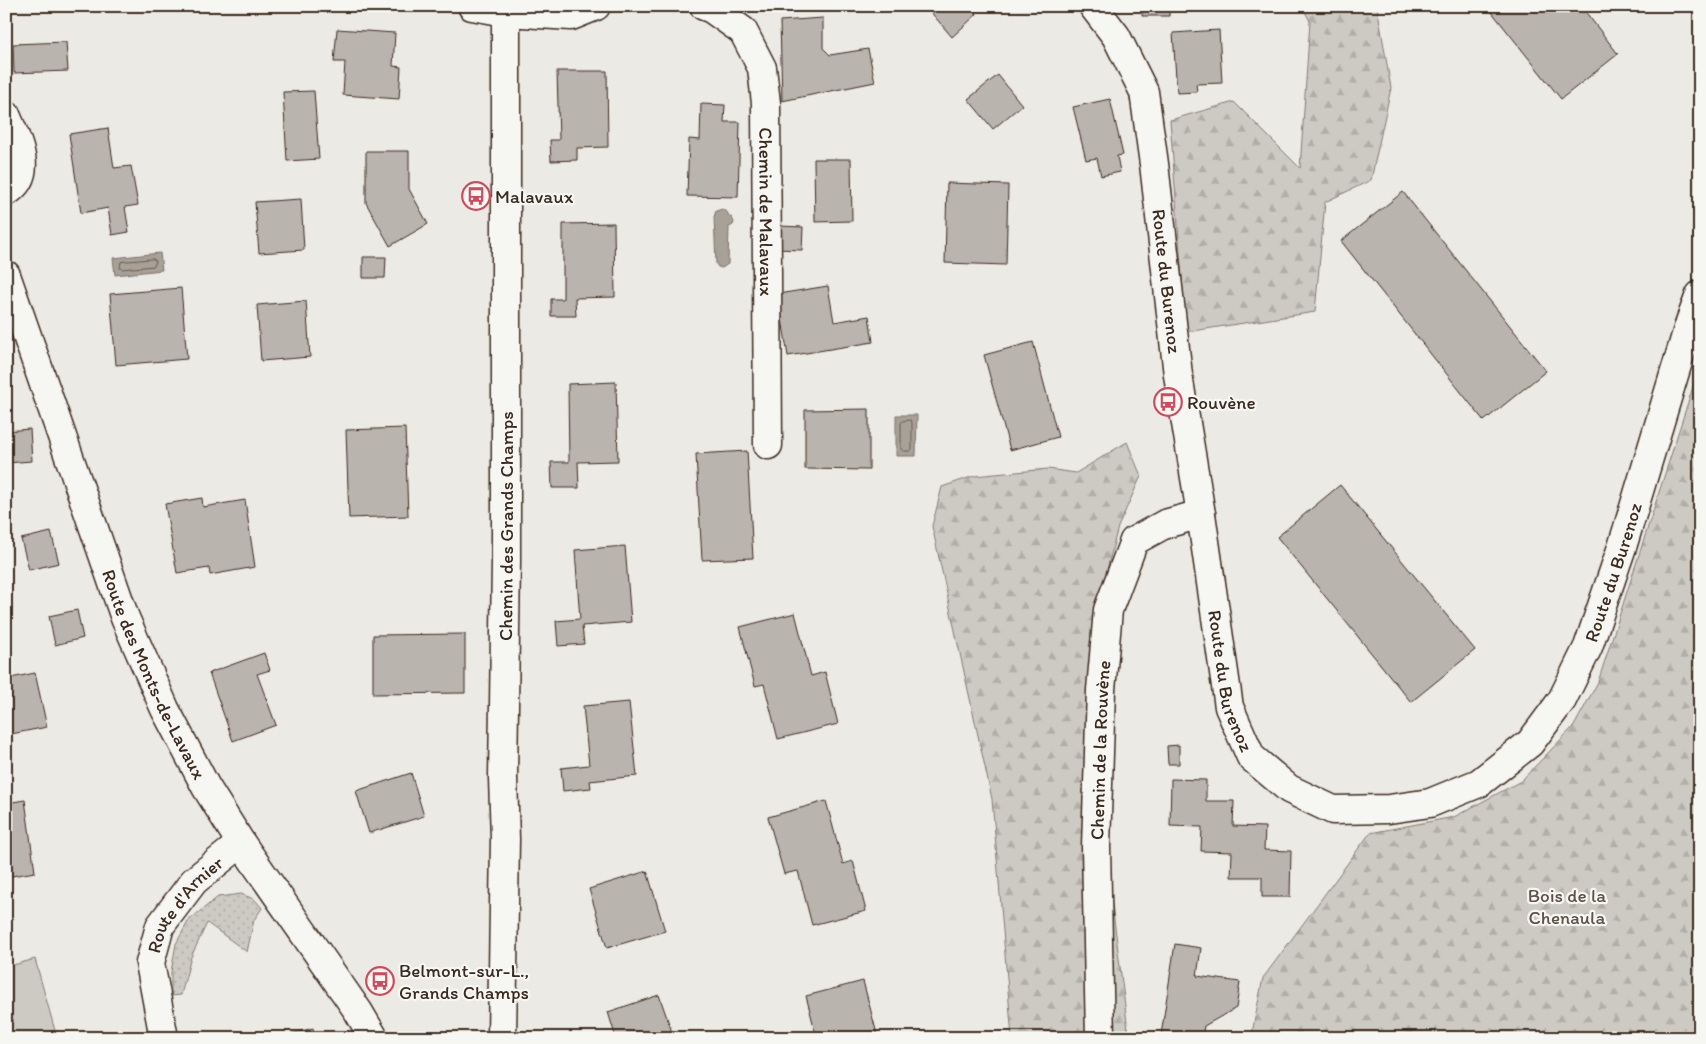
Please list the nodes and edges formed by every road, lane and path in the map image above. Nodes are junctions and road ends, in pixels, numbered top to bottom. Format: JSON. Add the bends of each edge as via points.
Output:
{"nodes":[{"id":1,"x":472,"y":6,"type":"edge"},
{"id":2,"x":596,"y":6,"type":"edge"},
{"id":3,"x":704,"y":6,"type":"edge"},
{"id":4,"x":1093,"y":6,"type":"edge"},
{"id":5,"x":571,"y":11,"type":"edge"},
{"id":6,"x":506,"y":12,"type":"junction"},
{"id":7,"x":6,"y":114,"type":"edge"},
{"id":8,"x":6,"y":192,"type":"edge"},
{"id":9,"x":6,"y":276,"type":"edge"},
{"id":10,"x":1700,"y":295,"type":"edge"},
{"id":11,"x":768,"y":445,"type":"dead end"},
{"id":12,"x":1201,"y":514,"type":"junction"},
{"id":13,"x":241,"y":843,"type":"junction"},
{"id":14,"x":164,"y":1038,"type":"edge"},
{"id":15,"x":374,"y":1038,"type":"edge"},
{"id":16,"x":502,"y":1038,"type":"edge"},
{"id":17,"x":1100,"y":1038,"type":"edge"}],
"edges":[{"from":1,"to":6,"type":"street"},
{"from":2,"to":5,"type":"street"},
{"from":3,"to":11,"type":"street","name":"Chemin de Malavaux","via":[[743,31],[762,68],[766,103]]},
{"from":4,"to":12,"type":"street","name":"Route du Burenoz","via":[[1116,36],[1144,92],[1178,375]]},
{"from":5,"to":6,"type":"street"},
{"from":6,"to":16,"type":"street","name":"Chemin des Grands Champs"},
{"from":7,"to":8,"type":"street","via":[[17,139],[22,176]]},
{"from":9,"to":13,"type":"street","name":"Route des Monts-de-Lavaux","via":[[125,618],[165,709],[206,787]]},
{"from":10,"to":12,"type":"street","name":"Route du Burenoz","via":[[1588,647],[1562,700],[1530,743],[1479,783],[1430,803],[1389,809],[1333,810],[1290,789],[1250,757],[1229,707]]},
{"from":12,"to":17,"type":"street","name":"Chemin de la Rouvène","via":[[1165,524],[1134,541],[1108,610],[1101,690],[1096,847]]},
{"from":13,"to":14,"type":"street","name":"Route d'Arnier","via":[[194,881],[160,926],[150,963]]},
{"from":13,"to":15,"type":"street","name":"Route des Monts-de-Lavaux"}]}
